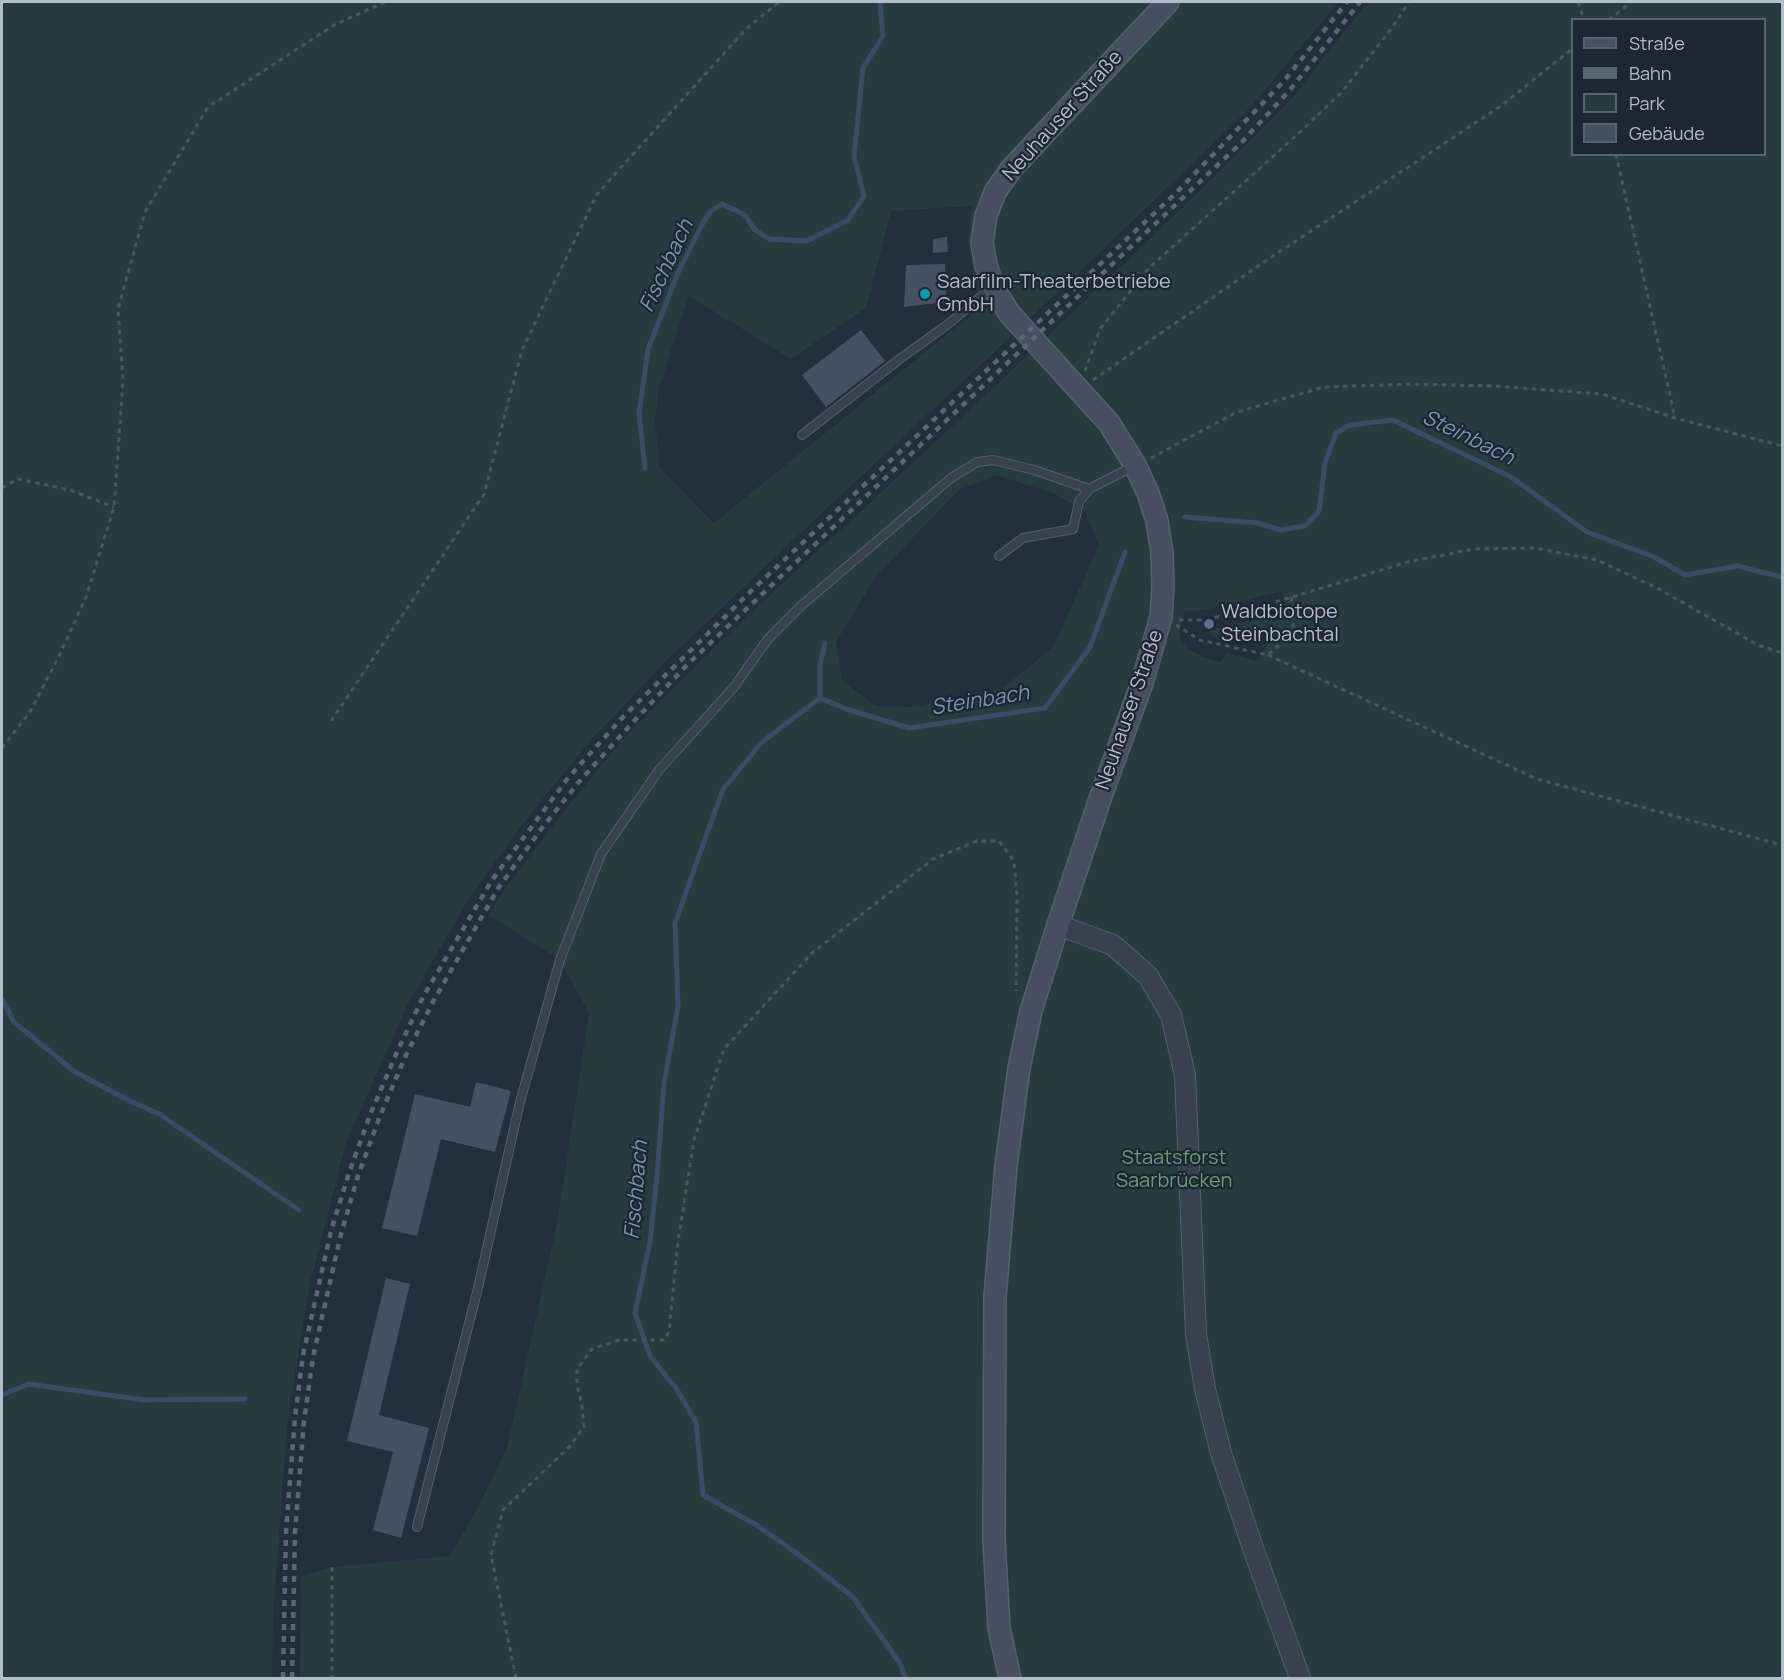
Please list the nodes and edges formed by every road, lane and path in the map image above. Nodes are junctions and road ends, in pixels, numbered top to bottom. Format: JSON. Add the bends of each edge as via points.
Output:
{"nodes":[{"id":1,"x":385,"y":2,"type":"edge"},
{"id":2,"x":779,"y":2,"type":"edge"},
{"id":3,"x":1168,"y":2,"type":"edge"},
{"id":4,"x":1409,"y":2,"type":"edge"},
{"id":5,"x":1578,"y":2,"type":"edge"},
{"id":6,"x":1631,"y":2,"type":"edge"},
{"id":7,"x":1583,"y":18,"type":"edge"},
{"id":8,"x":1611,"y":18,"type":"edge"},
{"id":9,"x":1571,"y":50,"type":"edge"},
{"id":10,"x":1616,"y":156,"type":"edge"},
{"id":11,"x":993,"y":287,"type":"junction"},
{"id":12,"x":1079,"y":390,"type":"junction"},
{"id":13,"x":1675,"y":418,"type":"junction"},
{"id":14,"x":802,"y":435,"type":"dead end"},
{"id":15,"x":1782,"y":446,"type":"edge"},
{"id":16,"x":1160,"y":453,"type":"dead end"},
{"id":17,"x":1136,"y":465,"type":"junction"},
{"id":18,"x":2,"y":488,"type":"edge"},
{"id":19,"x":1089,"y":489,"type":"junction"},
{"id":20,"x":114,"y":507,"type":"junction"},
{"id":21,"x":999,"y":556,"type":"dead end"},
{"id":22,"x":1291,"y":597,"type":"junction"},
{"id":23,"x":1161,"y":617,"type":"junction"},
{"id":24,"x":1782,"y":653,"type":"edge"},
{"id":25,"x":1268,"y":655,"type":"junction"},
{"id":26,"x":331,"y":721,"type":"dead end"},
{"id":27,"x":2,"y":748,"type":"edge"},
{"id":28,"x":1782,"y":845,"type":"edge"},
{"id":29,"x":1058,"y":925,"type":"junction"},
{"id":30,"x":1034,"y":1001,"type":"junction"},
{"id":31,"x":417,"y":1527,"type":"dead end"},
{"id":32,"x":332,"y":1567,"type":"dead end"},
{"id":33,"x":332,"y":1678,"type":"edge"},
{"id":34,"x":516,"y":1678,"type":"edge"},
{"id":35,"x":1010,"y":1678,"type":"edge"},
{"id":36,"x":1300,"y":1678,"type":"edge"}],
"edges":[{"from":1,"to":20,"type":"path","via":[[334,25],[208,107],[145,212],[118,309],[123,381]]},
{"from":2,"to":26,"type":"path","via":[[747,28],[597,194],[522,350],[483,494]]},
{"from":3,"to":11,"type":"main road","name":"Neuhauser Straße","via":[[1012,168],[995,192],[982,243]]},
{"from":4,"to":12,"type":"path","via":[[1341,93],[1149,268],[1100,329]]},
{"from":5,"to":7,"type":"path"},
{"from":6,"to":8,"type":"path"},
{"from":9,"to":12,"type":"path","via":[[1501,106]]},
{"from":10,"to":13,"type":"path"},
{"from":11,"to":12,"type":"main road","name":"Neuhauser Straße","via":[[1009,313]]},
{"from":11,"to":14,"type":"lane"},
{"from":12,"to":17,"type":"main road","name":"Neuhauser Straße","via":[[1109,423]]},
{"from":13,"to":15,"type":"path"},
{"from":13,"to":16,"type":"path","via":[[1602,394],[1470,385],[1324,387],[1238,412]]},
{"from":17,"to":19,"type":"lane"},
{"from":17,"to":23,"type":"main road","name":"Neuhauser Straße","via":[[1157,521],[1162,553]]},
{"from":18,"to":20,"type":"path","via":[[18,479],[70,490]]},
{"from":19,"to":21,"type":"lane","via":[[1079,502],[1073,529],[1023,538]]},
{"from":19,"to":31,"type":"lane","via":[[993,460],[976,462],[951,478],[766,640],[734,687],[658,770],[601,854],[560,960],[520,1102]]},
{"from":20,"to":27,"type":"path","via":[[86,597],[60,654],[30,712]]},
{"from":22,"to":23,"type":"path","via":[[1204,620]]},
{"from":22,"to":24,"type":"path","via":[[1408,562],[1474,549],[1535,548],[1598,560],[1758,645]]},
{"from":22,"to":25,"type":"path","via":[[1293,628]]},
{"from":23,"to":25,"type":"path","via":[[1200,640]]},
{"from":23,"to":29,"type":"main road","name":"Neuhauser Straße"},
{"from":25,"to":28,"type":"path","via":[[1537,779]]},
{"from":29,"to":30,"type":"main road","name":"Neuhauser Straße"},
{"from":29,"to":36,"type":"street","via":[[1113,945],[1148,976],[1171,1015],[1185,1075],[1196,1334],[1205,1389],[1228,1475]]},
{"from":30,"to":34,"type":"path","via":[[1016,997],[1014,861],[999,842],[977,841],[933,859],[812,953],[724,1049],[694,1140],[669,1332],[664,1340],[619,1340],[592,1349],[577,1369],[584,1427],[569,1447],[503,1510],[491,1555]]},
{"from":30,"to":35,"type":"main road","name":"Neuhauser Straße","via":[[1019,1068],[995,1297],[994,1516],[999,1628]]},
{"from":32,"to":33,"type":"path"}]}
